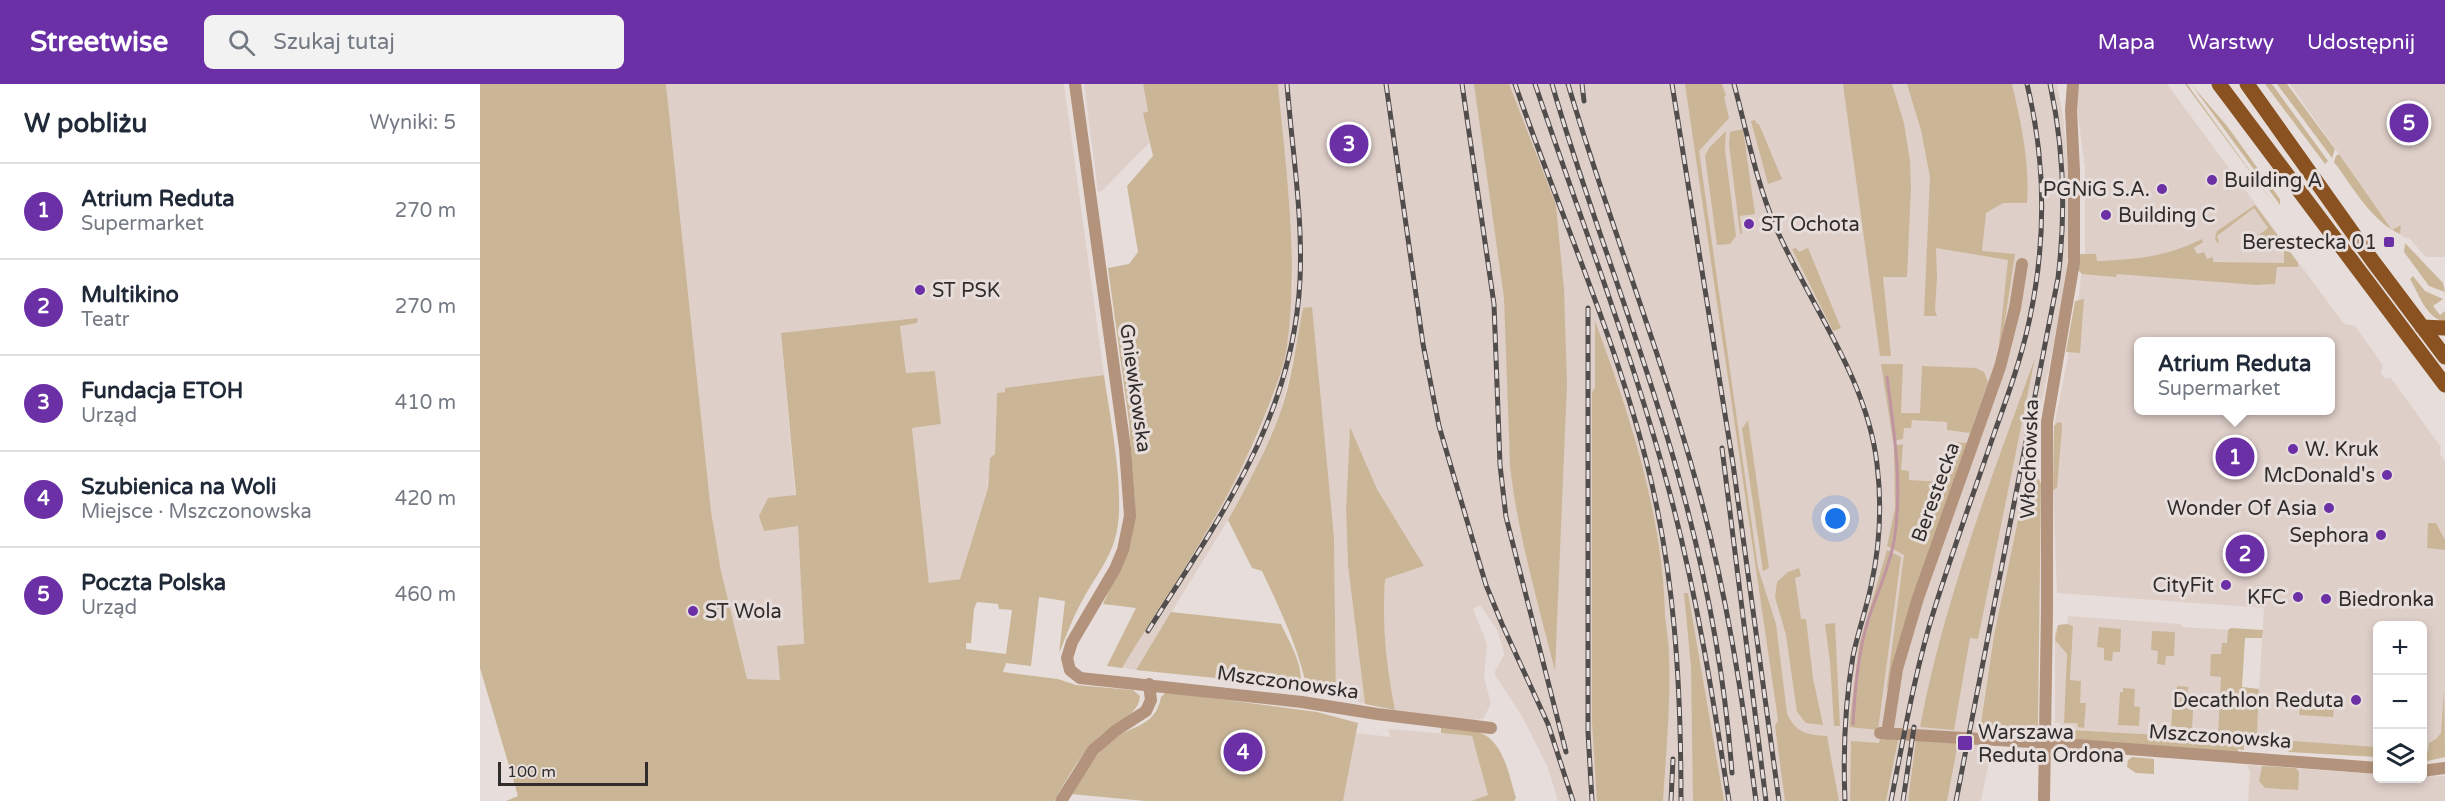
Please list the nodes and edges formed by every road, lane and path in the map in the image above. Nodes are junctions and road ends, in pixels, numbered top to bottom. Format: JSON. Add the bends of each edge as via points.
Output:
{"nodes":[{"id":1,"x":1075,"y":84,"type":"edge"},
{"id":2,"x":2073,"y":84,"type":"edge"},
{"id":3,"x":2219,"y":84,"type":"edge"},
{"id":4,"x":2247,"y":84,"type":"edge"},
{"id":5,"x":2022,"y":264,"type":"dead end"},
{"id":6,"x":2422,"y":327,"type":"junction"},
{"id":7,"x":2445,"y":328,"type":"edge"},
{"id":8,"x":2445,"y":357,"type":"edge"},
{"id":9,"x":2445,"y":385,"type":"edge"},
{"id":10,"x":1080,"y":678,"type":"joint"},
{"id":11,"x":1149,"y":684,"type":"junction"},
{"id":12,"x":1491,"y":728,"type":"dead end"},
{"id":13,"x":1883,"y":734,"type":"joint"},
{"id":14,"x":2044,"y":743,"type":"junction"},
{"id":15,"x":2373,"y":768,"type":"edge"},
{"id":16,"x":2445,"y":768,"type":"edge"},
{"id":17,"x":2427,"y":770,"type":"edge"},
{"id":18,"x":1061,"y":801,"type":"edge"},
{"id":19,"x":2044,"y":801,"type":"edge"}],
"edges":[{"from":1,"to":10,"type":"street","name":"Gniewkowska","via":[[1131,516],[1124,550],[1069,650],[1070,670]]},
{"from":2,"to":14,"type":"street","name":"Włochowska","via":[[2074,262],[2047,422]]},
{"from":3,"to":9,"type":"main road"},
{"from":4,"to":6,"type":"main road"},
{"from":5,"to":13,"type":"street","name":"Berestecka","via":[[2000,367],[1918,598]]},
{"from":6,"to":7,"type":"main road"},
{"from":6,"to":8,"type":"main road"},
{"from":10,"to":11,"type":"street","name":"Mszczonowska"},
{"from":11,"to":12,"type":"street","name":"Mszczonowska"},
{"from":11,"to":18,"type":"street","via":[[1151,700],[1146,711],[1093,750]]},
{"from":13,"to":14,"type":"street","name":"Mszczonowska"},
{"from":14,"to":15,"type":"street","name":"Mszczonowska"},
{"from":14,"to":19,"type":"street","name":"Włochowska"},
{"from":16,"to":17,"type":"street"}]}
